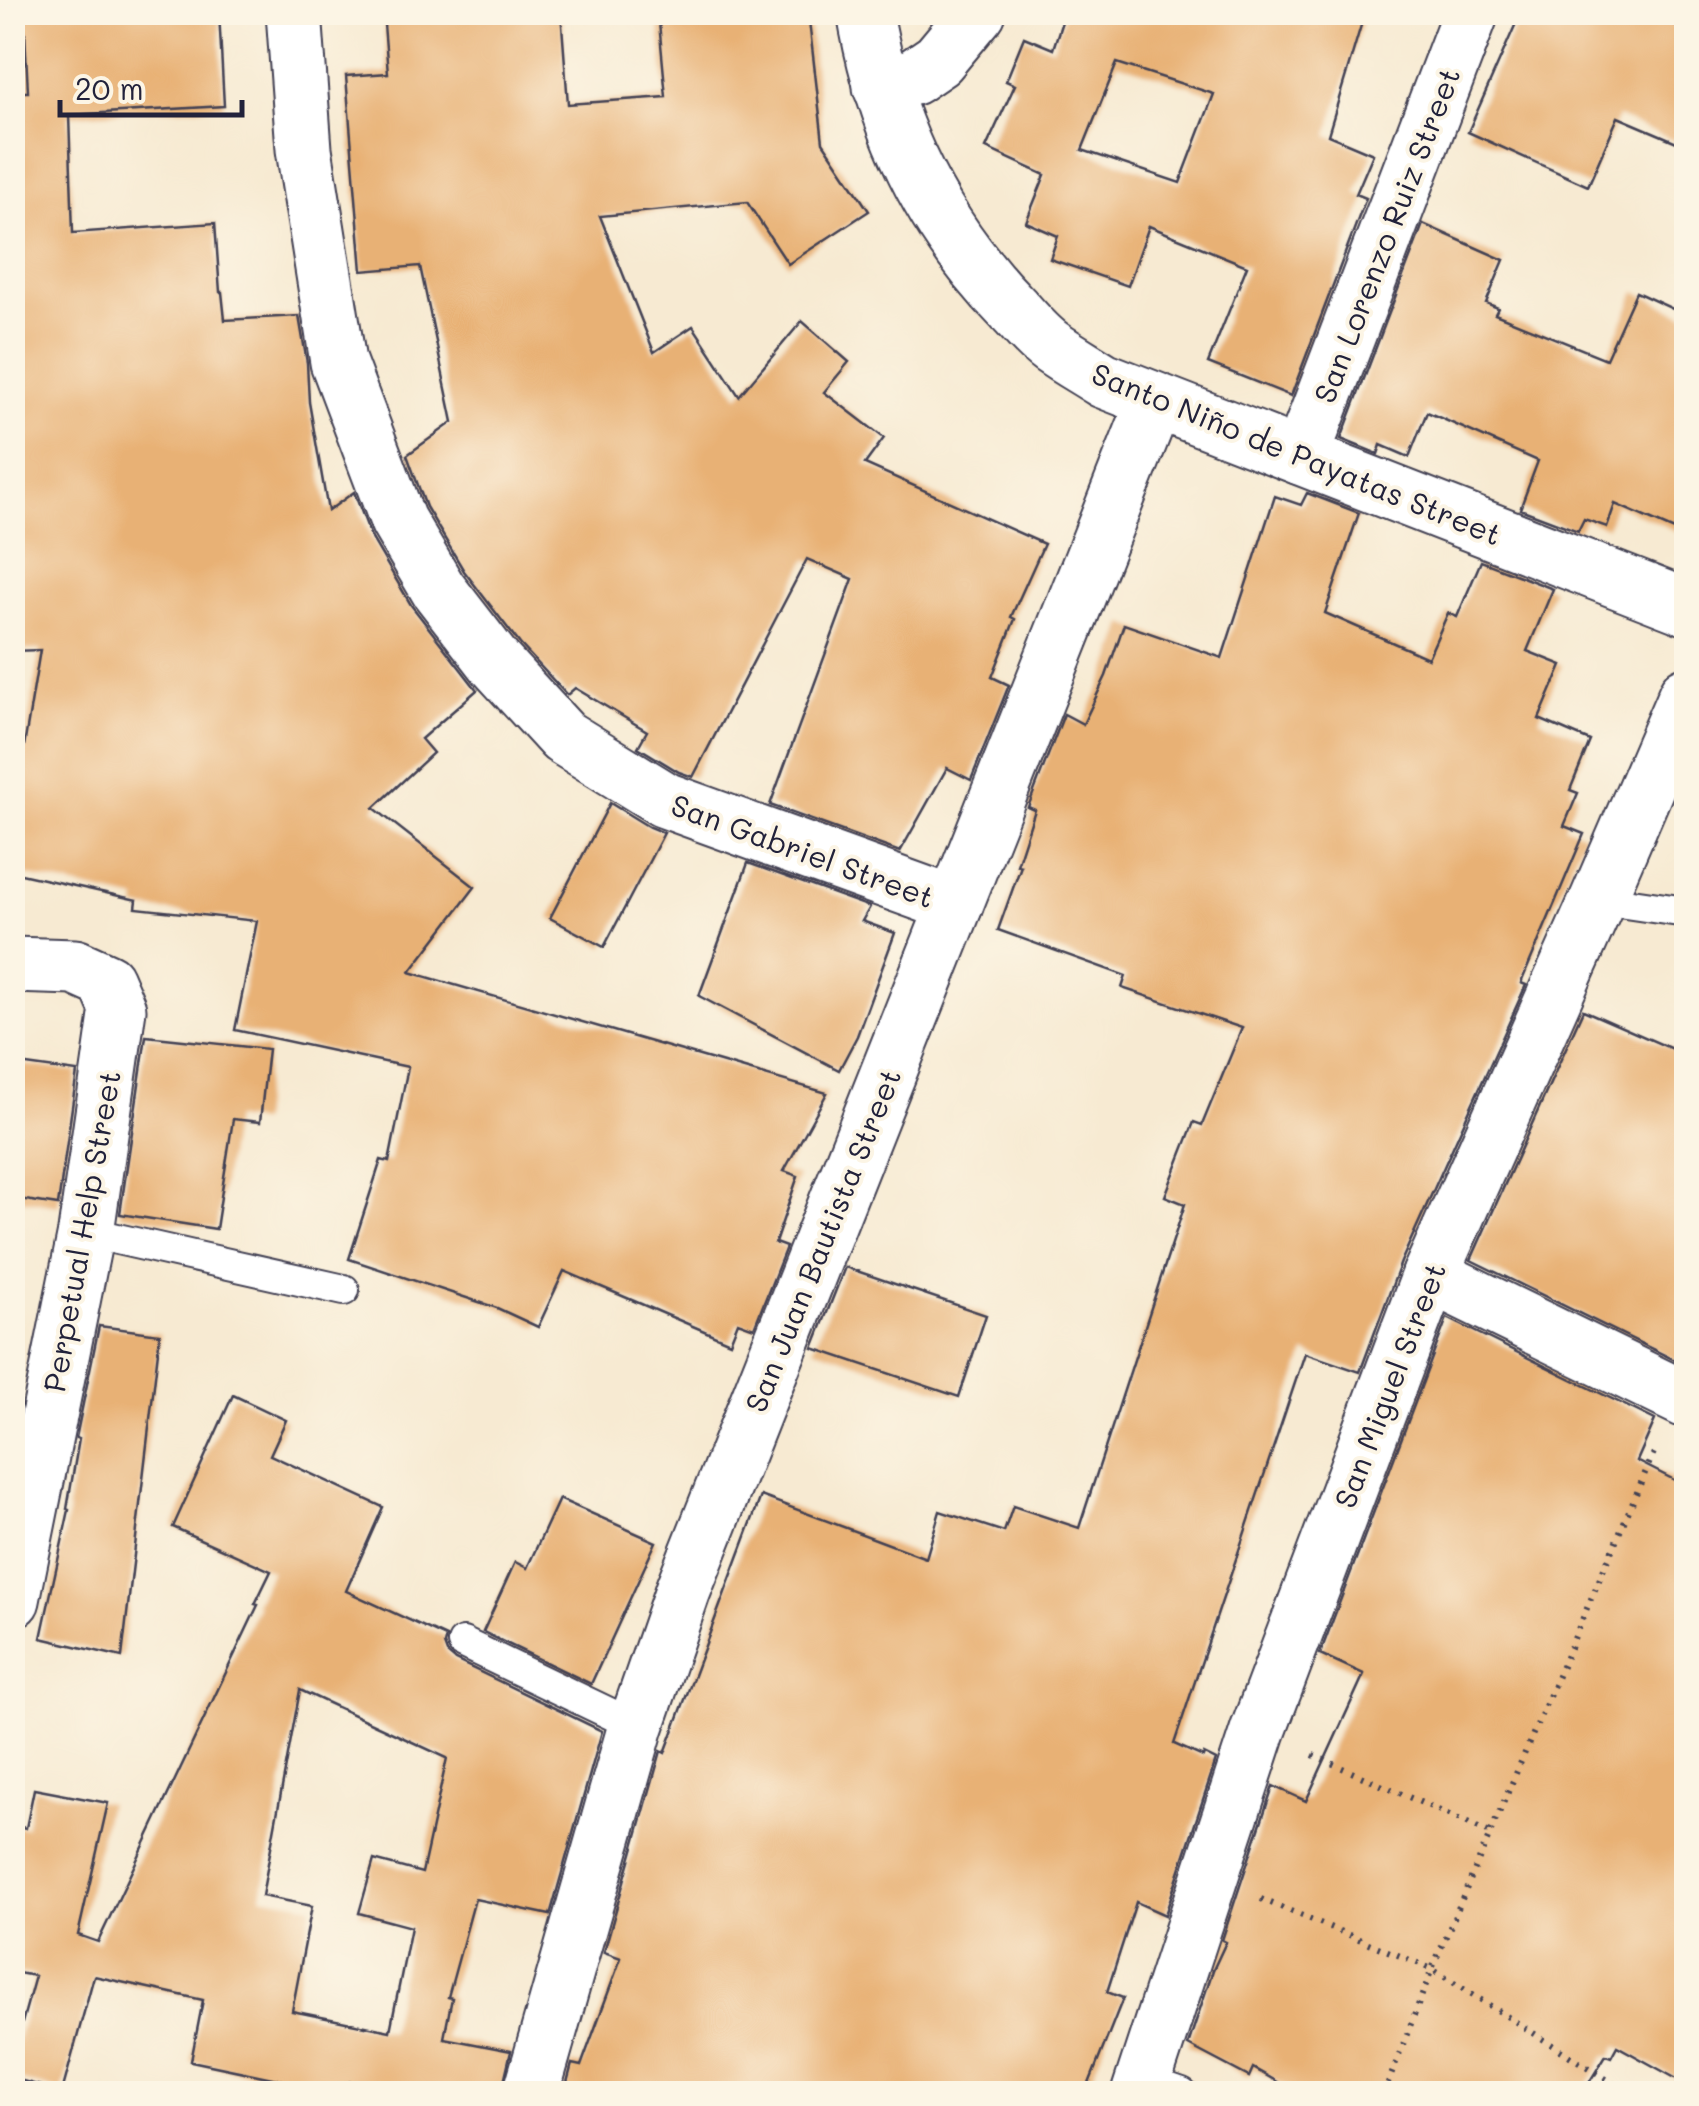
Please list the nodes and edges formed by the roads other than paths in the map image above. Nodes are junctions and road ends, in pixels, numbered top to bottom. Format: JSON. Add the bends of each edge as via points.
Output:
{"nodes":[{"id":1,"x":294,"y":12,"type":"edge"},
{"id":2,"x":866,"y":12,"type":"edge"},
{"id":3,"x":978,"y":12,"type":"edge"},
{"id":4,"x":1471,"y":12,"type":"edge"},
{"id":5,"x":881,"y":87,"type":"junction"},
{"id":6,"x":1155,"y":401,"type":"junction"},
{"id":7,"x":1301,"y":457,"type":"junction"},
{"id":8,"x":1686,"y":607,"type":"edge"},
{"id":9,"x":1686,"y":695,"type":"edge"},
{"id":10,"x":1598,"y":899,"type":"junction"},
{"id":11,"x":956,"y":906,"type":"junction"},
{"id":12,"x":1685,"y":907,"type":"edge"},
{"id":13,"x":12,"y":965,"type":"edge"},
{"id":14,"x":86,"y":1232,"type":"junction"},
{"id":15,"x":1430,"y":1275,"type":"junction"},
{"id":16,"x":344,"y":1290,"type":"dead end"},
{"id":17,"x":1682,"y":1398,"type":"edge"},
{"id":18,"x":23,"y":1489,"type":"edge"},
{"id":19,"x":12,"y":1600,"type":"edge"},
{"id":20,"x":464,"y":1643,"type":"dead end"},
{"id":21,"x":636,"y":1726,"type":"junction"},
{"id":22,"x":1155,"y":2089,"type":"edge"},
{"id":23,"x":531,"y":2094,"type":"edge"}],
"edges":[{"from":1,"to":11,"type":"street","name":"San Gabriel Street","via":[[304,149],[338,362],[398,522],[438,589],[564,736],[665,800]]},
{"from":2,"to":5,"type":"street","name":"Santo Niño de Payatas Street"},
{"from":3,"to":5,"type":"street","via":[[938,60]]},
{"from":4,"to":7,"type":"street","name":"San Lorenzo Ruiz Street"},
{"from":5,"to":6,"type":"street","name":"Santo Niño de Payatas Street","via":[[905,153],[992,288],[1048,346],[1103,380]]},
{"from":6,"to":7,"type":"street","name":"Santo Niño de Payatas Street"},
{"from":6,"to":11,"type":"street","name":"San Juan Bautista Street"},
{"from":7,"to":8,"type":"street","name":"Santo Niño de Payatas Street"},
{"from":9,"to":10,"type":"street","name":"San Miguel Street"},
{"from":10,"to":12,"type":"lane"},
{"from":10,"to":15,"type":"street","name":"San Miguel Street"},
{"from":11,"to":21,"type":"street","name":"San Juan Bautista Street","via":[[682,1590]]},
{"from":13,"to":14,"type":"street","name":"Perpetual Help Street","via":[[75,967],[106,981],[118,1009]]},
{"from":14,"to":16,"type":"lane"},
{"from":14,"to":18,"type":"street","name":"Perpetual Help Street"},
{"from":15,"to":17,"type":"street"},
{"from":15,"to":22,"type":"street","name":"San Miguel Street","via":[[1258,1732],[1209,1878]]},
{"from":18,"to":19,"type":"street","name":"Perpetual Help Street"},
{"from":20,"to":21,"type":"lane"},
{"from":21,"to":23,"type":"street","name":"San Juan Bautista Street"}]}
